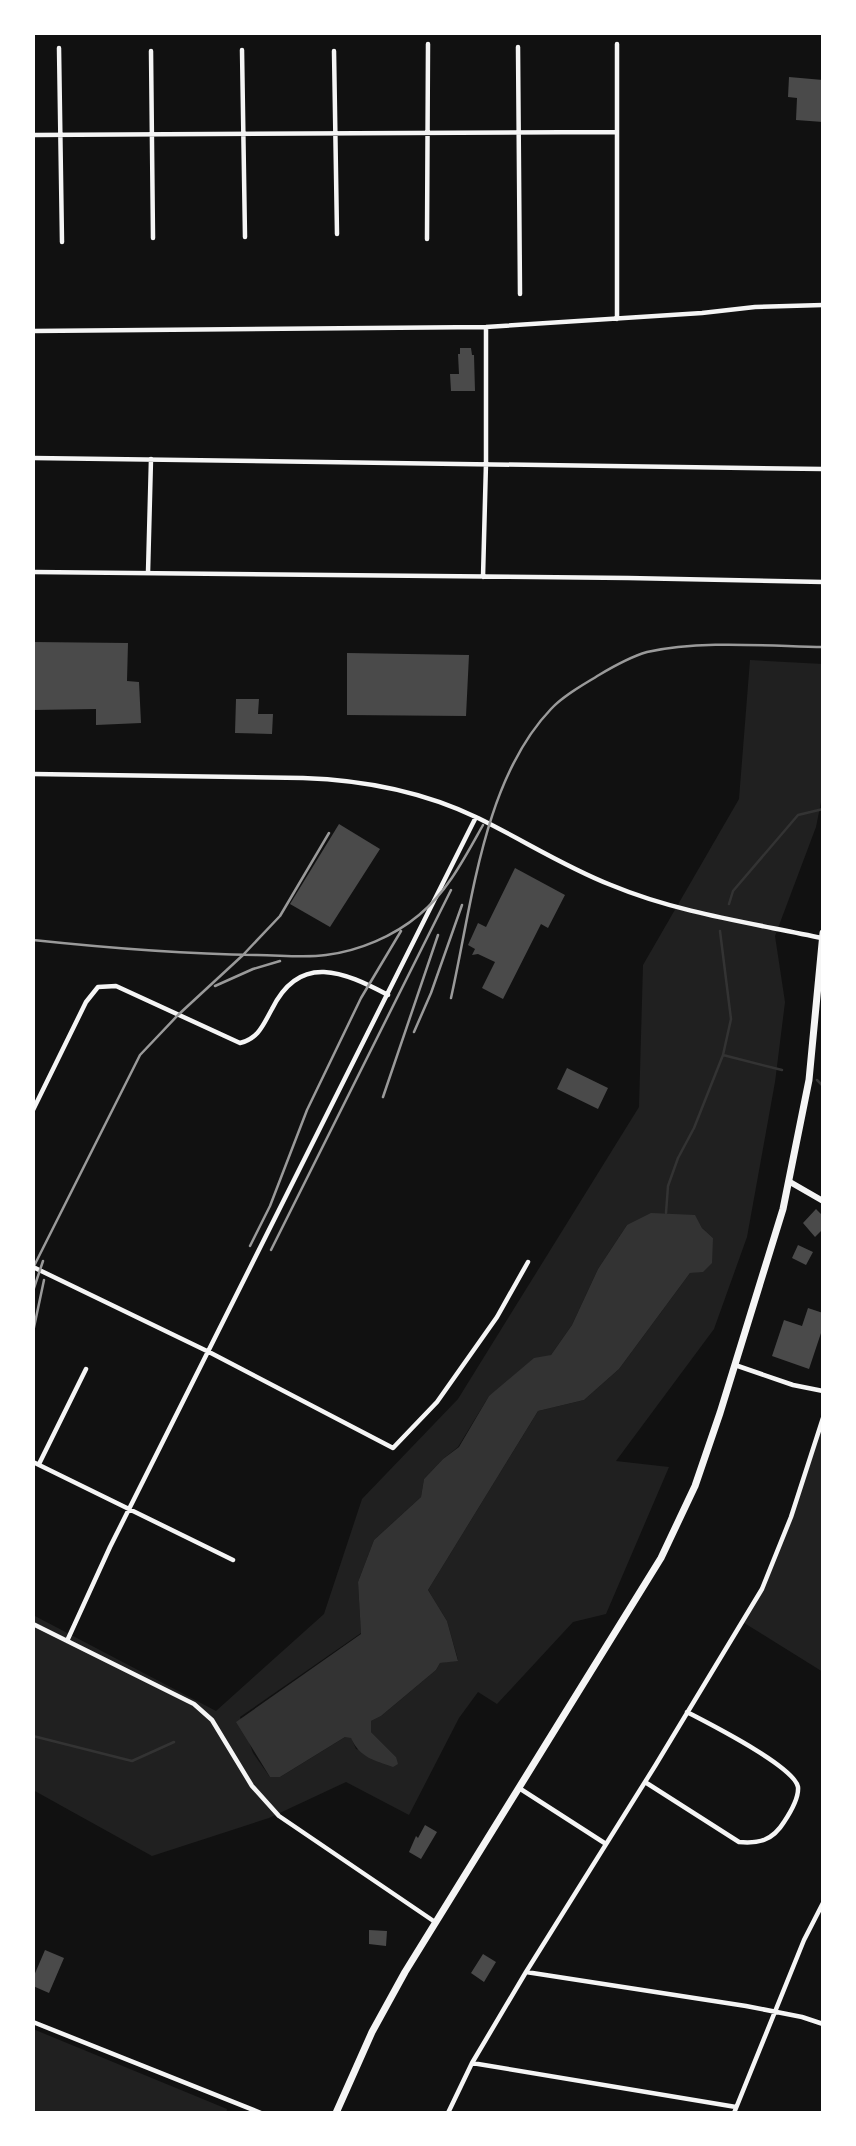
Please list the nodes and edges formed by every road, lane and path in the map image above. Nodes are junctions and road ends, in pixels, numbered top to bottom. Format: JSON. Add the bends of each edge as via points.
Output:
{"nodes":[{"id":1,"x":428,"y":44,"type":"dead end"},
{"id":2,"x":617,"y":44,"type":"dead end"},
{"id":3,"x":518,"y":47,"type":"dead end"},
{"id":4,"x":60,"y":48,"type":"dead end"},
{"id":5,"x":242,"y":50,"type":"dead end"},
{"id":6,"x":151,"y":51,"type":"dead end"},
{"id":7,"x":334,"y":51,"type":"dead end"},
{"id":8,"x":335,"y":132,"type":"junction"},
{"id":9,"x":427,"y":132,"type":"junction"},
{"id":10,"x":519,"y":132,"type":"junction"},
{"id":11,"x":616,"y":132,"type":"junction"},
{"id":12,"x":244,"y":133,"type":"junction"},
{"id":13,"x":152,"y":134,"type":"junction"},
{"id":14,"x":33,"y":135,"type":"edge"},
{"id":15,"x":61,"y":135,"type":"junction"},
{"id":16,"x":337,"y":234,"type":"dead end"},
{"id":17,"x":245,"y":237,"type":"dead end"},
{"id":18,"x":153,"y":238,"type":"dead end"},
{"id":19,"x":427,"y":239,"type":"dead end"},
{"id":20,"x":62,"y":242,"type":"dead end"},
{"id":21,"x":520,"y":294,"type":"dead end"},
{"id":22,"x":823,"y":305,"type":"edge"},
{"id":23,"x":617,"y":319,"type":"junction"},
{"id":24,"x":486,"y":327,"type":"junction"},
{"id":25,"x":33,"y":331,"type":"edge"},
{"id":26,"x":33,"y":458,"type":"edge"},
{"id":27,"x":150,"y":459,"type":"junction"},
{"id":28,"x":486,"y":463,"type":"junction"},
{"id":29,"x":823,"y":468,"type":"edge"},
{"id":30,"x":33,"y":572,"type":"edge"},
{"id":31,"x":148,"y":573,"type":"junction"},
{"id":32,"x":483,"y":577,"type":"junction"},
{"id":33,"x":823,"y":582,"type":"edge"},
{"id":34,"x":33,"y":774,"type":"edge"},
{"id":35,"x":476,"y":817,"type":"junction"},
{"id":36,"x":822,"y":936,"type":"edge"},
{"id":37,"x":388,"y":995,"type":"junction"},
{"id":38,"x":33,"y":1111,"type":"edge"},
{"id":39,"x":790,"y":1182,"type":"junction"},
{"id":40,"x":823,"y":1201,"type":"edge"},
{"id":41,"x":528,"y":1262,"type":"dead end"},
{"id":42,"x":33,"y":1267,"type":"edge"},
{"id":43,"x":209,"y":1352,"type":"junction"},
{"id":44,"x":735,"y":1365,"type":"junction"},
{"id":45,"x":86,"y":1369,"type":"dead end"},
{"id":46,"x":823,"y":1391,"type":"edge"},
{"id":47,"x":823,"y":1418,"type":"edge"},
{"id":48,"x":36,"y":1463,"type":"edge"},
{"id":49,"x":128,"y":1510,"type":"junction"},
{"id":50,"x":233,"y":1560,"type":"dead end"},
{"id":51,"x":33,"y":1624,"type":"edge"},
{"id":52,"x":66,"y":1641,"type":"junction"},
{"id":53,"x":687,"y":1712,"type":"junction"},
{"id":54,"x":645,"y":1782,"type":"junction"},
{"id":55,"x":519,"y":1788,"type":"junction"},
{"id":56,"x":606,"y":1844,"type":"junction"},
{"id":57,"x":823,"y":1903,"type":"edge"},
{"id":58,"x":435,"y":1922,"type":"junction"},
{"id":59,"x":526,"y":1972,"type":"junction"},
{"id":60,"x":776,"y":2012,"type":"junction"},
{"id":61,"x":33,"y":2022,"type":"edge"},
{"id":62,"x":823,"y":2024,"type":"edge"},
{"id":63,"x":472,"y":2063,"type":"junction"},
{"id":64,"x":735,"y":2110,"type":"edge"},
{"id":65,"x":261,"y":2113,"type":"edge"},
{"id":66,"x":336,"y":2113,"type":"edge"},
{"id":67,"x":448,"y":2113,"type":"edge"}],
"edges":[{"from":1,"to":9,"type":"street"},
{"from":2,"to":11,"type":"street"},
{"from":3,"to":10,"type":"street"},
{"from":4,"to":15,"type":"street"},
{"from":5,"to":12,"type":"street"},
{"from":6,"to":13,"type":"street"},
{"from":7,"to":8,"type":"street"},
{"from":8,"to":9,"type":"street"},
{"from":8,"to":12,"type":"street"},
{"from":8,"to":16,"type":"street"},
{"from":9,"to":10,"type":"street"},
{"from":9,"to":19,"type":"street"},
{"from":10,"to":11,"type":"street"},
{"from":10,"to":21,"type":"street"},
{"from":11,"to":23,"type":"street"},
{"from":12,"to":13,"type":"street"},
{"from":12,"to":17,"type":"street"},
{"from":13,"to":15,"type":"street"},
{"from":13,"to":18,"type":"street"},
{"from":14,"to":15,"type":"street"},
{"from":15,"to":20,"type":"street"},
{"from":22,"to":23,"type":"street"},
{"from":23,"to":24,"type":"street"},
{"from":24,"to":25,"type":"street"},
{"from":24,"to":28,"type":"street"},
{"from":26,"to":27,"type":"street"},
{"from":27,"to":28,"type":"street"},
{"from":27,"to":31,"type":"street"},
{"from":28,"to":29,"type":"street"},
{"from":28,"to":32,"type":"street"},
{"from":30,"to":31,"type":"street"},
{"from":31,"to":32,"type":"street"},
{"from":32,"to":33,"type":"street"},
{"from":34,"to":35,"type":"street","via":[[341,779],[412,793]]},
{"from":35,"to":36,"type":"street","via":[[634,894]]},
{"from":35,"to":37,"type":"street"},
{"from":36,"to":39,"type":"main road","via":[[809,1080]]},
{"from":37,"to":38,"type":"street","via":[[338,972],[315,972],[289,984],[261,1030],[240,1043],[116,986],[98,987],[86,1002]]},
{"from":37,"to":43,"type":"street"},
{"from":39,"to":40,"type":"main road"},
{"from":39,"to":44,"type":"main road"},
{"from":41,"to":43,"type":"street","via":[[498,1317],[437,1402],[393,1448]]},
{"from":42,"to":43,"type":"street"},
{"from":43,"to":49,"type":"street"},
{"from":44,"to":46,"type":"street"},
{"from":44,"to":55,"type":"main road","via":[[695,1486],[673,1536]]},
{"from":45,"to":48,"type":"street"},
{"from":47,"to":53,"type":"street","via":[[772,1568]]},
{"from":48,"to":49,"type":"street"},
{"from":49,"to":50,"type":"street"},
{"from":49,"to":52,"type":"street"},
{"from":51,"to":52,"type":"street"},
{"from":52,"to":58,"type":"street","via":[[194,1704],[212,1720],[252,1786],[279,1816]]},
{"from":53,"to":54,"type":"street"},
{"from":53,"to":54,"type":"street","via":[[769,1757],[795,1778],[799,1789],[778,1833],[757,1843],[739,1842]]},
{"from":54,"to":56,"type":"street"},
{"from":55,"to":56,"type":"street"},
{"from":55,"to":58,"type":"main road"},
{"from":56,"to":59,"type":"street"},
{"from":57,"to":60,"type":"street"},
{"from":58,"to":66,"type":"main road","via":[[372,2032]]},
{"from":59,"to":60,"type":"street"},
{"from":59,"to":63,"type":"street"},
{"from":60,"to":62,"type":"street"},
{"from":60,"to":64,"type":"street"},
{"from":61,"to":65,"type":"street"},
{"from":63,"to":64,"type":"street"},
{"from":63,"to":67,"type":"street"}]}
